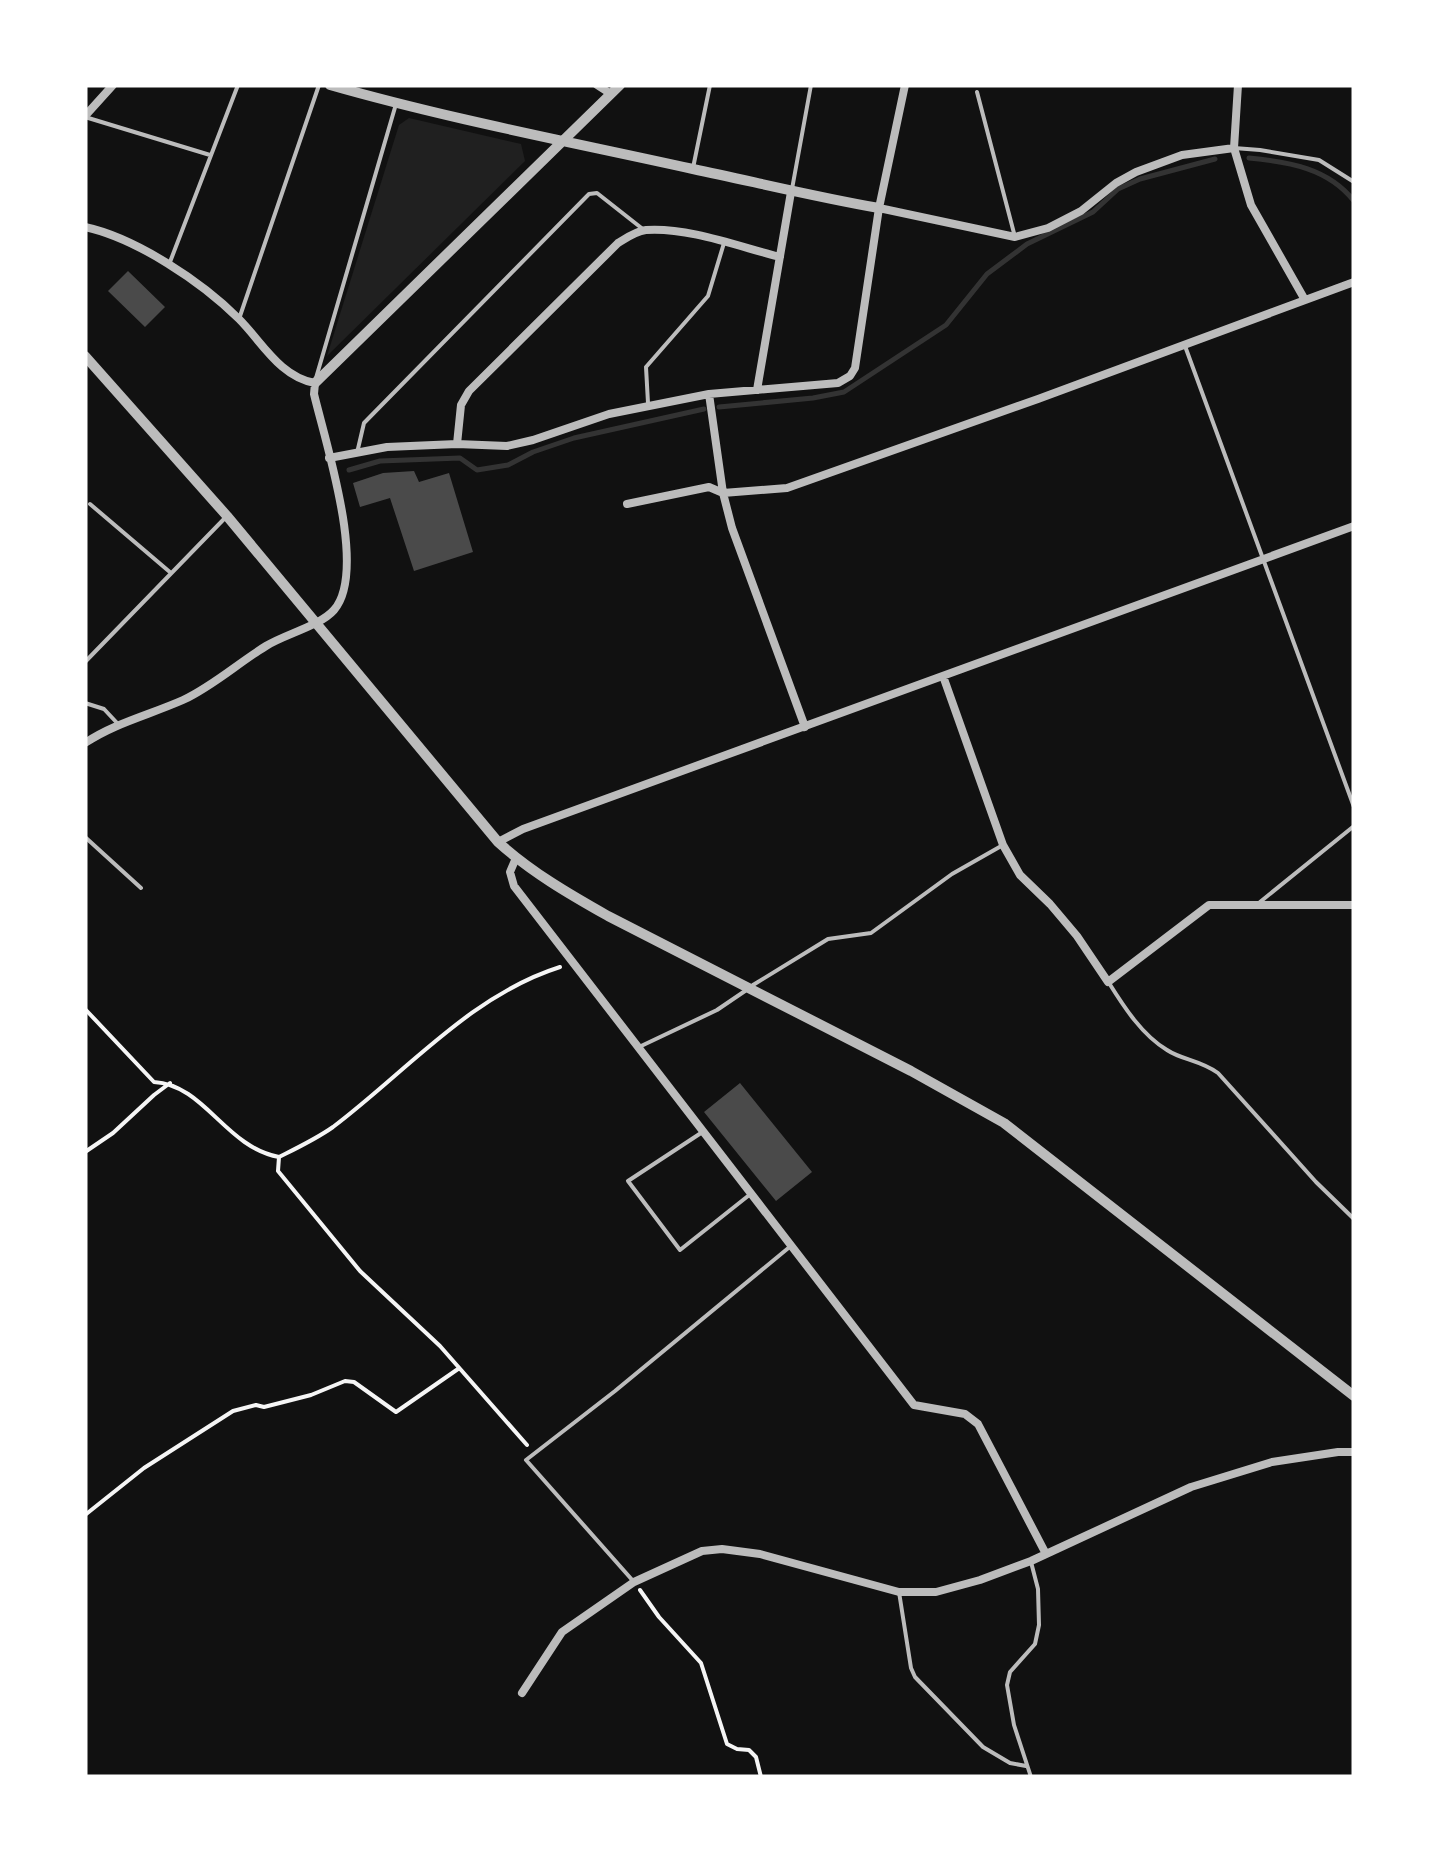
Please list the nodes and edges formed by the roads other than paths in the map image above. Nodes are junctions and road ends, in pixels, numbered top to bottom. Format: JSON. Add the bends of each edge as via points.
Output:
{"nodes":[{"id":1,"x":113,"y":85,"type":"edge"},
{"id":2,"x":238,"y":85,"type":"edge"},
{"id":3,"x":318,"y":85,"type":"edge"},
{"id":4,"x":330,"y":85,"type":"edge"},
{"id":5,"x":598,"y":85,"type":"edge"},
{"id":6,"x":620,"y":85,"type":"edge"},
{"id":7,"x":710,"y":85,"type":"edge"},
{"id":8,"x":810,"y":85,"type":"edge"},
{"id":9,"x":905,"y":85,"type":"edge"},
{"id":10,"x":1238,"y":85,"type":"edge"},
{"id":11,"x":977,"y":92,"type":"dead end"},
{"id":12,"x":610,"y":94,"type":"junction"},
{"id":13,"x":396,"y":104,"type":"junction"},
{"id":14,"x":85,"y":117,"type":"edge"},
{"id":15,"x":562,"y":142,"type":"junction"},
{"id":16,"x":1234,"y":148,"type":"junction"},
{"id":17,"x":211,"y":155,"type":"junction"},
{"id":18,"x":693,"y":169,"type":"junction"},
{"id":19,"x":1354,"y":182,"type":"edge"},
{"id":20,"x":791,"y":192,"type":"junction"},
{"id":21,"x":878,"y":208,"type":"junction"},
{"id":22,"x":85,"y":227,"type":"edge"},
{"id":23,"x":644,"y":230,"type":"junction"},
{"id":24,"x":1015,"y":237,"type":"junction"},
{"id":25,"x":724,"y":243,"type":"junction"},
{"id":26,"x":780,"y":257,"type":"junction"},
{"id":27,"x":169,"y":266,"type":"junction"},
{"id":28,"x":1354,"y":282,"type":"edge"},
{"id":29,"x":1305,"y":300,"type":"junction"},
{"id":30,"x":239,"y":319,"type":"junction"},
{"id":31,"x":1184,"y":344,"type":"junction"},
{"id":32,"x":85,"y":356,"type":"edge"},
{"id":33,"x":315,"y":383,"type":"junction"},
{"id":34,"x":757,"y":390,"type":"junction"},
{"id":35,"x":709,"y":394,"type":"junction"},
{"id":36,"x":648,"y":406,"type":"junction"},
{"id":37,"x":457,"y":444,"type":"junction"},
{"id":38,"x":357,"y":453,"type":"junction"},
{"id":39,"x":329,"y":458,"type":"junction"},
{"id":40,"x":723,"y":492,"type":"junction"},
{"id":41,"x":90,"y":504,"type":"dead end"},
{"id":42,"x":627,"y":504,"type":"dead end"},
{"id":43,"x":227,"y":516,"type":"junction"},
{"id":44,"x":1354,"y":526,"type":"edge"},
{"id":45,"x":1264,"y":560,"type":"junction"},
{"id":46,"x":171,"y":573,"type":"junction"},
{"id":47,"x":316,"y":622,"type":"junction"},
{"id":48,"x":85,"y":662,"type":"edge"},
{"id":49,"x":943,"y":676,"type":"junction"},
{"id":50,"x":85,"y":703,"type":"edge"},
{"id":51,"x":118,"y":724,"type":"junction"},
{"id":52,"x":805,"y":727,"type":"junction"},
{"id":53,"x":85,"y":744,"type":"edge"},
{"id":54,"x":1354,"y":807,"type":"edge"},
{"id":55,"x":1354,"y":826,"type":"edge"},
{"id":56,"x":85,"y":838,"type":"edge"},
{"id":57,"x":498,"y":842,"type":"junction"},
{"id":58,"x":1003,"y":845,"type":"junction"},
{"id":59,"x":516,"y":858,"type":"junction"},
{"id":60,"x":140,"y":888,"type":"dead end"},
{"id":61,"x":1255,"y":906,"type":"junction"},
{"id":62,"x":1354,"y":906,"type":"edge"},
{"id":63,"x":1108,"y":982,"type":"junction"},
{"id":64,"x":750,"y":988,"type":"junction"},
{"id":65,"x":639,"y":1047,"type":"junction"},
{"id":66,"x":704,"y":1131,"type":"junction"},
{"id":67,"x":752,"y":1192,"type":"junction"},
{"id":68,"x":1354,"y":1219,"type":"edge"},
{"id":69,"x":792,"y":1244,"type":"junction"},
{"id":70,"x":1354,"y":1396,"type":"edge"},
{"id":71,"x":1354,"y":1452,"type":"edge"},
{"id":72,"x":1046,"y":1554,"type":"junction"},
{"id":73,"x":1031,"y":1561,"type":"junction"},
{"id":74,"x":634,"y":1582,"type":"junction"},
{"id":75,"x":899,"y":1592,"type":"junction"},
{"id":76,"x":522,"y":1693,"type":"dead end"},
{"id":77,"x":1026,"y":1766,"type":"junction"},
{"id":78,"x":1031,"y":1777,"type":"edge"}],
"edges":[{"from":1,"to":14,"type":"street"},
{"from":2,"to":17,"type":"lane"},
{"from":3,"to":30,"type":"lane"},
{"from":4,"to":13,"type":"street"},
{"from":5,"to":12,"type":"street"},
{"from":6,"to":12,"type":"street"},
{"from":7,"to":18,"type":"lane"},
{"from":8,"to":20,"type":"lane"},
{"from":9,"to":21,"type":"street"},
{"from":10,"to":16,"type":"street"},
{"from":11,"to":24,"type":"lane"},
{"from":12,"to":15,"type":"street"},
{"from":13,"to":15,"type":"street"},
{"from":13,"to":33,"type":"lane"},
{"from":14,"to":17,"type":"lane"},
{"from":15,"to":18,"type":"street"},
{"from":15,"to":33,"type":"street"},
{"from":16,"to":19,"type":"lane","via":[[1319,160]]},
{"from":16,"to":24,"type":"street","via":[[1182,155],[1136,172],[1080,211]]},
{"from":16,"to":29,"type":"street","via":[[1252,206]]},
{"from":17,"to":27,"type":"lane"},
{"from":18,"to":20,"type":"street"},
{"from":20,"to":21,"type":"street"},
{"from":20,"to":26,"type":"street"},
{"from":21,"to":24,"type":"street"},
{"from":21,"to":34,"type":"street","via":[[850,376],[838,383]]},
{"from":22,"to":27,"type":"street","via":[[116,235]]},
{"from":23,"to":25,"type":"street"},
{"from":23,"to":37,"type":"street","via":[[618,244],[470,391]]},
{"from":23,"to":38,"type":"lane","via":[[597,193],[589,194],[364,423]]},
{"from":25,"to":26,"type":"street"},
{"from":25,"to":36,"type":"lane","via":[[708,296],[646,367]]},
{"from":26,"to":34,"type":"street"},
{"from":27,"to":30,"type":"street"},
{"from":28,"to":29,"type":"street"},
{"from":29,"to":31,"type":"street"},
{"from":30,"to":33,"type":"street","via":[[288,372]]},
{"from":31,"to":40,"type":"street","via":[[787,488]]},
{"from":31,"to":45,"type":"lane"},
{"from":32,"to":43,"type":"street"},
{"from":33,"to":39,"type":"street"},
{"from":34,"to":35,"type":"street"},
{"from":35,"to":36,"type":"street"},
{"from":35,"to":40,"type":"street"},
{"from":36,"to":37,"type":"street","via":[[507,446]]},
{"from":37,"to":38,"type":"street"},
{"from":38,"to":39,"type":"street"},
{"from":39,"to":47,"type":"street","via":[[344,523],[344,586],[337,607]]},
{"from":40,"to":42,"type":"street","via":[[710,487]]},
{"from":40,"to":52,"type":"street"},
{"from":41,"to":46,"type":"lane"},
{"from":43,"to":46,"type":"lane"},
{"from":43,"to":47,"type":"street"},
{"from":44,"to":45,"type":"street"},
{"from":45,"to":49,"type":"street"},
{"from":45,"to":54,"type":"lane"},
{"from":46,"to":48,"type":"lane"},
{"from":47,"to":51,"type":"street","via":[[269,644],[195,694]]},
{"from":47,"to":57,"type":"street"},
{"from":49,"to":52,"type":"street"},
{"from":49,"to":58,"type":"street"},
{"from":50,"to":51,"type":"lane","via":[[104,709]]},
{"from":51,"to":53,"type":"street"},
{"from":52,"to":57,"type":"street"},
{"from":55,"to":61,"type":"lane"},
{"from":56,"to":60,"type":"lane"},
{"from":57,"to":59,"type":"street"},
{"from":58,"to":63,"type":"street"},
{"from":58,"to":64,"type":"lane","via":[[871,932],[828,939]]},
{"from":59,"to":64,"type":"street","via":[[578,899]]},
{"from":59,"to":65,"type":"street","via":[[514,886]]},
{"from":61,"to":62,"type":"street"},
{"from":61,"to":63,"type":"street","via":[[1208,905]]},
{"from":63,"to":68,"type":"lane","via":[[1168,1051],[1218,1073]]},
{"from":64,"to":65,"type":"lane"},
{"from":64,"to":70,"type":"street","via":[[1004,1123]]},
{"from":65,"to":66,"type":"street"},
{"from":66,"to":67,"type":"street"},
{"from":66,"to":67,"type":"lane","via":[[628,1181],[680,1250]]},
{"from":67,"to":69,"type":"street"},
{"from":69,"to":72,"type":"street","via":[[914,1404],[964,1414],[978,1424]]},
{"from":69,"to":74,"type":"lane","via":[[526,1460]]},
{"from":71,"to":72,"type":"street","via":[[1272,1462],[1191,1488]]},
{"from":72,"to":73,"type":"street"},
{"from":73,"to":75,"type":"street","via":[[936,1592]]},
{"from":73,"to":77,"type":"lane","via":[[1039,1624],[1035,1644],[1007,1685]]},
{"from":74,"to":75,"type":"street","via":[[702,1551],[722,1550]]},
{"from":74,"to":76,"type":"street","via":[[562,1632]]},
{"from":75,"to":77,"type":"lane","via":[[915,1677],[984,1747]]},
{"from":77,"to":78,"type":"lane"}]}
